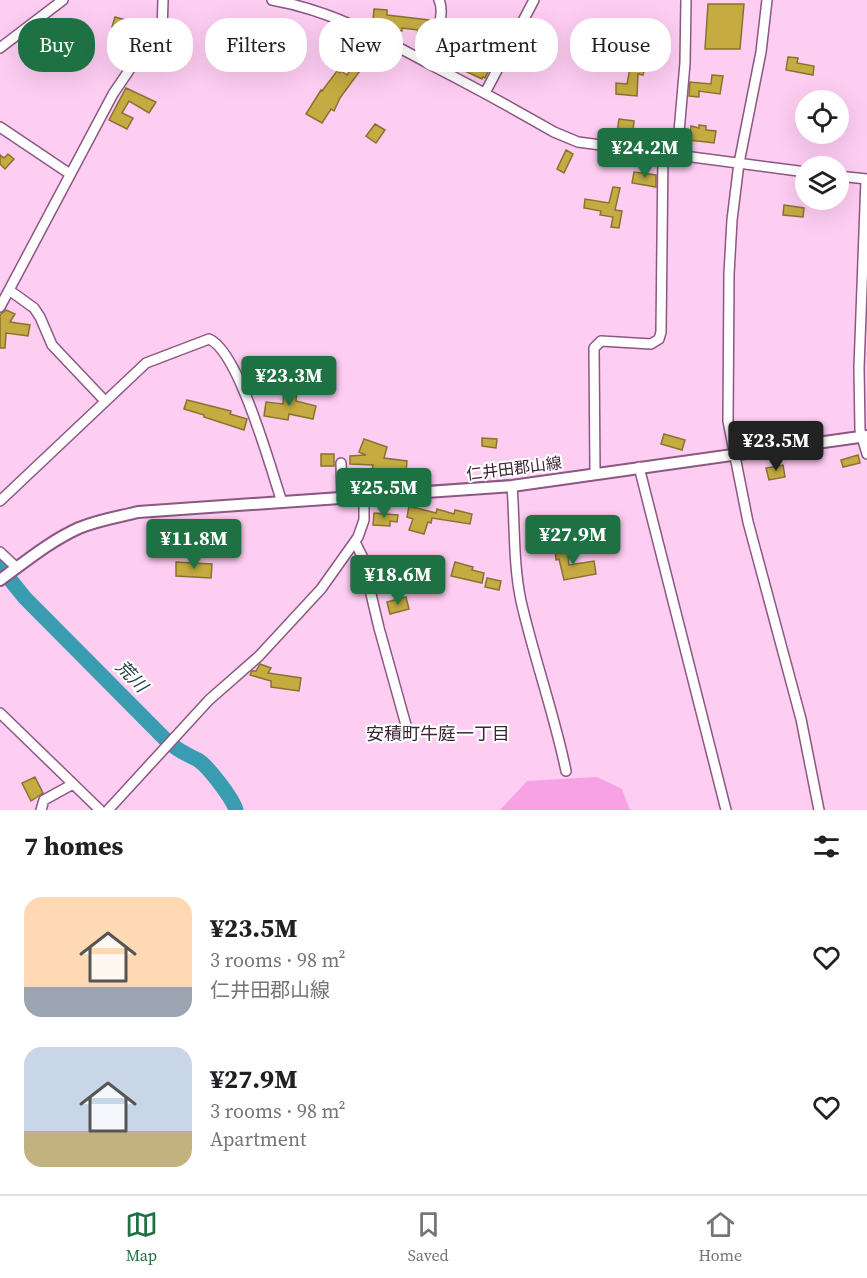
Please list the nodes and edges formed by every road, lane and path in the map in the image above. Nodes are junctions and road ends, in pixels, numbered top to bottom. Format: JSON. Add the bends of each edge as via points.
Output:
{"nodes":[{"id":1,"x":63,"y":0,"type":"edge"},
{"id":2,"x":163,"y":0,"type":"edge"},
{"id":3,"x":272,"y":0,"type":"edge"},
{"id":4,"x":439,"y":0,"type":"edge"},
{"id":5,"x":534,"y":0,"type":"edge"},
{"id":6,"x":686,"y":0,"type":"edge"},
{"id":7,"x":767,"y":0,"type":"edge"},
{"id":8,"x":440,"y":18,"type":"edge"},
{"id":9,"x":0,"y":48,"type":"edge"},
{"id":10,"x":415,"y":56,"type":"edge"},
{"id":11,"x":445,"y":72,"type":"edge"},
{"id":12,"x":485,"y":93,"type":"junction"},
{"id":13,"x":0,"y":127,"type":"edge"},
{"id":14,"x":663,"y":153,"type":"junction"},
{"id":15,"x":677,"y":155,"type":"junction"},
{"id":16,"x":739,"y":163,"type":"junction"},
{"id":17,"x":795,"y":171,"type":"edge"},
{"id":18,"x":70,"y":174,"type":"junction"},
{"id":19,"x":849,"y":177,"type":"edge"},
{"id":20,"x":867,"y":179,"type":"edge"},
{"id":21,"x":9,"y":290,"type":"junction"},
{"id":22,"x":0,"y":307,"type":"edge"},
{"id":23,"x":105,"y":401,"type":"junction"},
{"id":24,"x":865,"y":437,"type":"edge"},
{"id":25,"x":867,"y":454,"type":"edge"},
{"id":26,"x":734,"y":456,"type":"junction"},
{"id":27,"x":341,"y":463,"type":"dead end"},
{"id":28,"x":639,"y":467,"type":"junction"},
{"id":29,"x":595,"y":473,"type":"junction"},
{"id":30,"x":512,"y":486,"type":"junction"},
{"id":31,"x":364,"y":497,"type":"junction"},
{"id":32,"x":342,"y":498,"type":"junction"},
{"id":33,"x":0,"y":501,"type":"edge"},
{"id":34,"x":282,"y":502,"type":"junction"},
{"id":35,"x":355,"y":542,"type":"junction"},
{"id":36,"x":0,"y":552,"type":"edge"},
{"id":37,"x":18,"y":568,"type":"junction"},
{"id":38,"x":0,"y":580,"type":"edge"},
{"id":39,"x":0,"y":713,"type":"edge"},
{"id":40,"x":406,"y":725,"type":"dead end"},
{"id":41,"x":566,"y":771,"type":"dead end"},
{"id":42,"x":74,"y":784,"type":"junction"},
{"id":43,"x":41,"y":810,"type":"edge"},
{"id":44,"x":100,"y":810,"type":"edge"},
{"id":45,"x":108,"y":810,"type":"edge"},
{"id":46,"x":726,"y":810,"type":"edge"},
{"id":47,"x":819,"y":810,"type":"edge"}],
"edges":[{"from":1,"to":9,"type":"street"},
{"from":2,"to":18,"type":"street","via":[[160,40],[134,63],[112,94]]},
{"from":3,"to":10,"type":"street","via":[[319,12]]},
{"from":4,"to":8,"type":"street"},
{"from":5,"to":12,"type":"street"},
{"from":6,"to":15,"type":"street"},
{"from":7,"to":16,"type":"street"},
{"from":11,"to":12,"type":"street"},
{"from":12,"to":14,"type":"street","via":[[578,142]]},
{"from":13,"to":18,"type":"street"},
{"from":14,"to":15,"type":"street"},
{"from":14,"to":29,"type":"street","via":[[661,332],[651,344],[601,341],[594,348]]},
{"from":15,"to":16,"type":"street"},
{"from":16,"to":17,"type":"street"},
{"from":16,"to":26,"type":"street","via":[[729,274],[728,421]]},
{"from":18,"to":21,"type":"street"},
{"from":19,"to":20,"type":"street"},
{"from":20,"to":24,"type":"street","via":[[859,368],[860,429]]},
{"from":21,"to":22,"type":"street"},
{"from":21,"to":23,"type":"street","via":[[34,308],[52,345]]},
{"from":23,"to":33,"type":"street"},
{"from":23,"to":34,"type":"street","via":[[149,361],[212,339],[240,381]]},
{"from":24,"to":25,"type":"street"},
{"from":24,"to":26,"type":"main road","name":"仁井田郡山線"},
{"from":26,"to":28,"type":"main road","name":"仁井田郡山線"},
{"from":26,"to":47,"type":"street","via":[[801,719]]},
{"from":27,"to":32,"type":"street"},
{"from":28,"to":29,"type":"main road","name":"仁井田郡山線"},
{"from":28,"to":46,"type":"street"},
{"from":29,"to":30,"type":"main road","name":"仁井田郡山線"},
{"from":30,"to":31,"type":"main road","name":"仁井田郡山線"},
{"from":30,"to":41,"type":"street","via":[[521,601]]},
{"from":31,"to":32,"type":"main road","name":"仁井田郡山線"},
{"from":31,"to":35,"type":"street","via":[[363,525]]},
{"from":32,"to":34,"type":"main road","name":"仁井田郡山線"},
{"from":34,"to":37,"type":"main road","name":"仁井田郡山線","via":[[153,510],[108,519],[77,529]]},
{"from":35,"to":40,"type":"street"},
{"from":35,"to":45,"type":"street","via":[[288,626],[209,700]]},
{"from":36,"to":37,"type":"street"},
{"from":37,"to":38,"type":"main road","name":"仁井田郡山線"},
{"from":39,"to":42,"type":"street"},
{"from":42,"to":43,"type":"street","via":[[44,800]]},
{"from":42,"to":44,"type":"street"}]}
